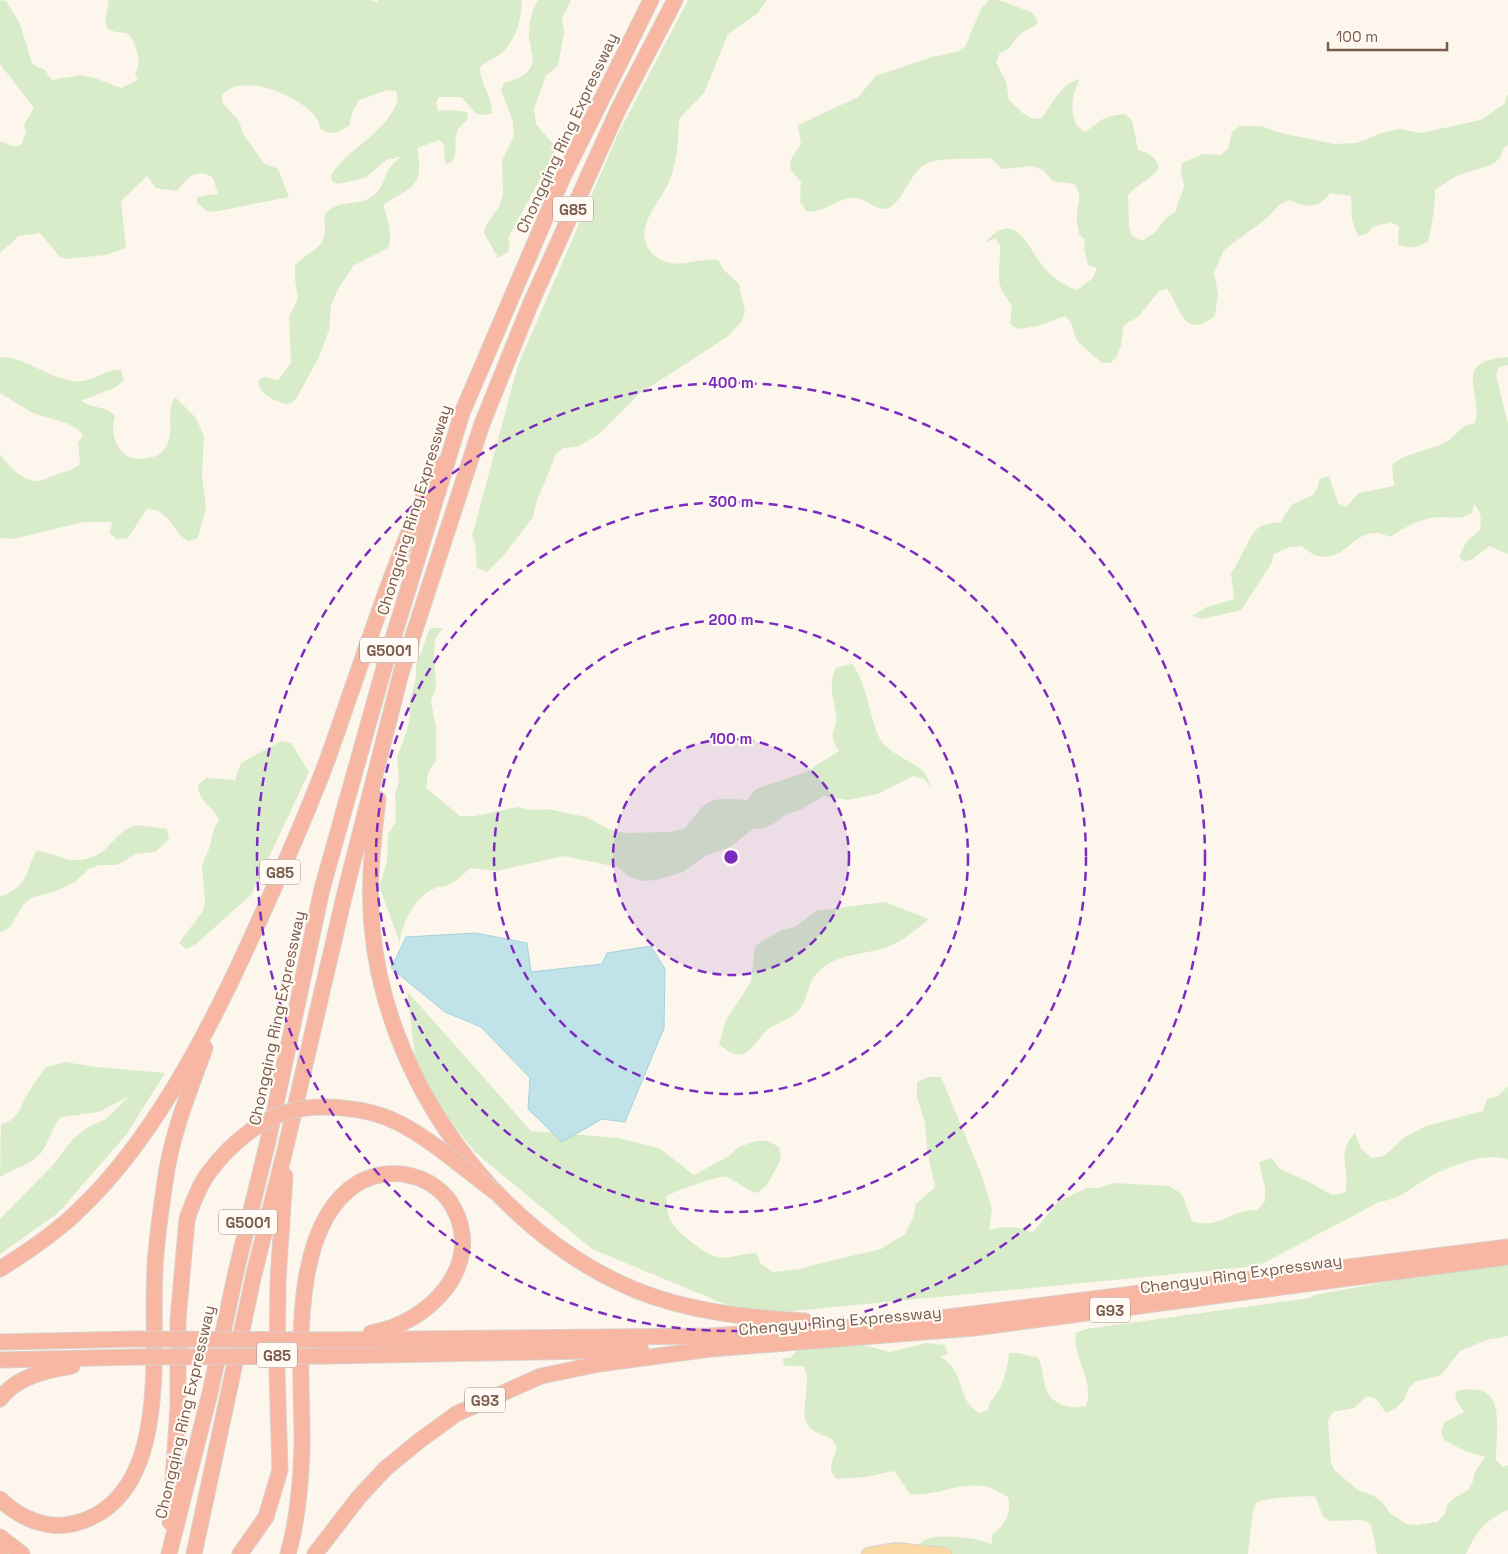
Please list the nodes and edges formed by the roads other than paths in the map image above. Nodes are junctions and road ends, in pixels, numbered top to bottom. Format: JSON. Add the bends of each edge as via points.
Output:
{"nodes":[{"id":1,"x":651,"y":0,"type":"edge"},
{"id":2,"x":675,"y":0,"type":"edge"},
{"id":3,"x":462,"y":413,"type":"junction"},
{"id":4,"x":386,"y":732,"type":"junction"},
{"id":5,"x":216,"y":1014,"type":"junction"},
{"id":6,"x":286,"y":1146,"type":"junction"},
{"id":7,"x":498,"y":1194,"type":"junction"},
{"id":8,"x":1508,"y":1247,"type":"edge"},
{"id":9,"x":1508,"y":1258,"type":"edge"},
{"id":10,"x":0,"y":1269,"type":"edge"},
{"id":11,"x":884,"y":1324,"type":"junction"},
{"id":12,"x":326,"y":1340,"type":"junction"},
{"id":13,"x":0,"y":1342,"type":"edge"},
{"id":14,"x":710,"y":1349,"type":"junction"},
{"id":15,"x":120,"y":1357,"type":"junction"},
{"id":16,"x":0,"y":1360,"type":"edge"},
{"id":17,"x":0,"y":1399,"type":"edge"},
{"id":18,"x":0,"y":1499,"type":"edge"},
{"id":19,"x":0,"y":1538,"type":"edge"},
{"id":20,"x":22,"y":1554,"type":"edge"},
{"id":21,"x":168,"y":1554,"type":"edge"},
{"id":22,"x":194,"y":1554,"type":"edge"},
{"id":23,"x":240,"y":1554,"type":"edge"},
{"id":24,"x":288,"y":1554,"type":"edge"},
{"id":25,"x":315,"y":1554,"type":"edge"},
{"id":26,"x":868,"y":1554,"type":"edge"},
{"id":27,"x":945,"y":1554,"type":"edge"}],
"edges":[{"from":1,"to":3,"type":"highway","name":"Chongqing Ring Expressway","number":"G85","via":[[563,176]]},
{"from":2,"to":4,"type":"highway","number":"G85","via":[[622,101],[582,188],[482,424],[401,672]]},
{"from":3,"to":5,"type":"highway","number":"G85","via":[[422,499],[326,761],[268,903]]},
{"from":3,"to":21,"type":"highway","name":"Chongqing Ring Expressway","number":"G5001","via":[[373,706],[322,889],[210,1393]]},
{"from":4,"to":6,"type":"highway","number":"G85"},
{"from":4,"to":7,"type":"highway","bridge":true,"via":[[371,858],[372,927],[377,966],[400,1045],[417,1083],[438,1120]]},
{"from":5,"to":10,"type":"highway","number":"G85","via":[[171,1093],[117,1168],[78,1211]]},
{"from":5,"to":18,"type":"highway","via":[[174,1136],[165,1180],[155,1268],[152,1418],[133,1475],[118,1499],[99,1515],[72,1524],[55,1526],[30,1520]]},
{"from":6,"to":22,"type":"highway","number":"G5001","via":[[254,1274]]},
{"from":6,"to":23,"type":"highway","number":"G85","via":[[278,1280],[280,1470],[266,1517]]},
{"from":7,"to":11,"type":"highway","number":"G93","via":[[522,1219],[554,1244],[638,1290],[680,1304],[764,1319]]},
{"from":7,"to":21,"type":"highway","number":"G93","bridge":true,"via":[[438,1148],[398,1123],[374,1113],[345,1107],[284,1113],[235,1143],[209,1172],[188,1219],[178,1320],[178,1408]]},
{"from":8,"to":11,"type":"highway","name":"Chengyu Ring Expressway","number":"G93"},
{"from":9,"to":14,"type":"highway","name":"Chengyu Ring Expressway","number":"G93","via":[[974,1328]]},
{"from":11,"to":12,"type":"highway","via":[[709,1336]]},
{"from":12,"to":13,"type":"highway","bridge":true,"via":[[136,1338]]},
{"from":12,"to":24,"type":"highway","via":[[384,1331],[433,1305],[453,1281],[461,1260],[464,1236],[447,1196],[413,1176],[394,1173],[370,1176],[338,1199],[324,1222],[312,1253],[304,1293],[299,1350],[302,1446],[294,1535]]},
{"from":14,"to":15,"type":"highway","bridge":true},
{"from":14,"to":25,"type":"highway","number":"G93","via":[[599,1364],[541,1376],[456,1414],[385,1469]]},
{"from":15,"to":16,"type":"highway"},
{"from":15,"to":17,"type":"highway","via":[[52,1369],[22,1380]]},
{"from":19,"to":20,"type":"highway"},
{"from":26,"to":27,"type":"main road","via":[[896,1549]]}]}
